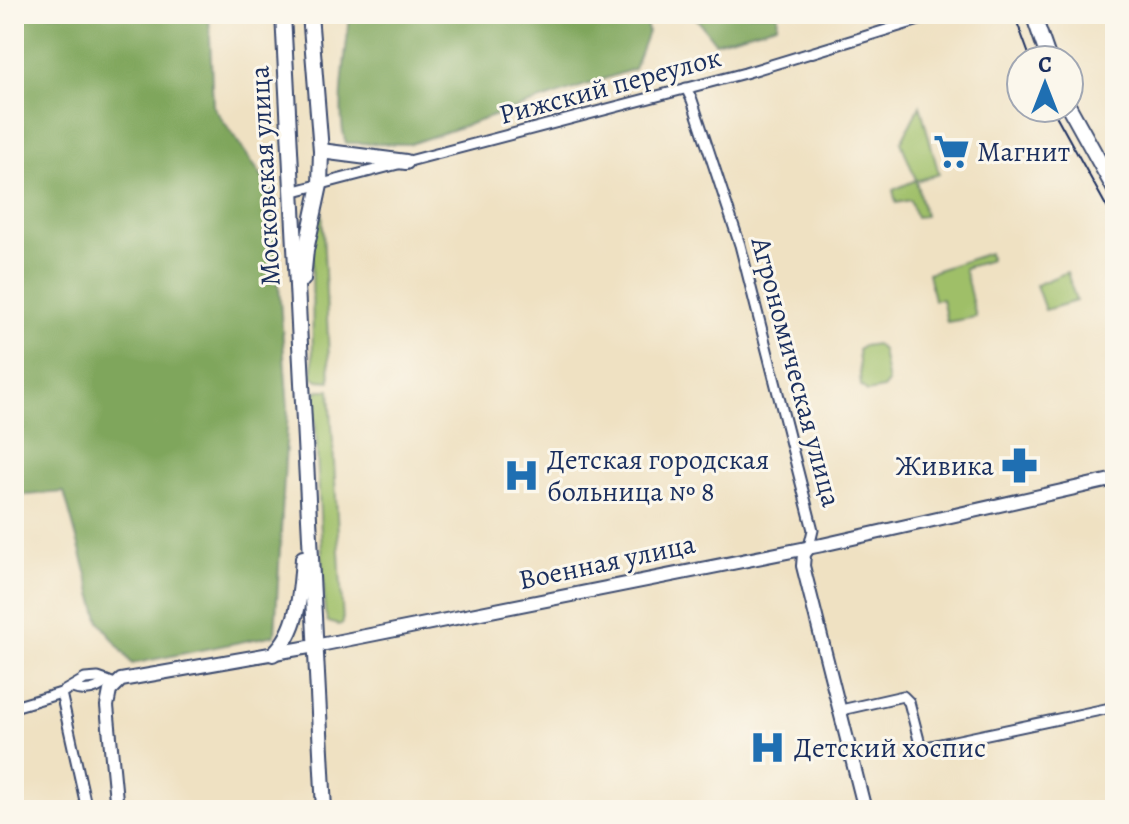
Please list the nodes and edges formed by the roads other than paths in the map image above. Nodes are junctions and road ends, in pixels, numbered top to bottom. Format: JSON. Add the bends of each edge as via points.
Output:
{"nodes":[{"id":1,"x":283,"y":14,"type":"edge"},
{"id":2,"x":310,"y":14,"type":"edge"},
{"id":3,"x":939,"y":14,"type":"edge"},
{"id":4,"x":1033,"y":14,"type":"edge"},
{"id":5,"x":1043,"y":44,"type":"edge"},
{"id":6,"x":686,"y":88,"type":"junction"},
{"id":7,"x":1078,"y":124,"type":"edge"},
{"id":8,"x":321,"y":151,"type":"junction"},
{"id":9,"x":406,"y":162,"type":"junction"},
{"id":10,"x":320,"y":185,"type":"junction"},
{"id":11,"x":1115,"y":190,"type":"edge"},
{"id":12,"x":291,"y":192,"type":"junction"},
{"id":13,"x":299,"y":335,"type":"junction"},
{"id":14,"x":1115,"y":479,"type":"edge"},
{"id":15,"x":309,"y":530,"type":"junction"},
{"id":16,"x":809,"y":547,"type":"junction"},
{"id":17,"x":315,"y":646,"type":"junction"},
{"id":18,"x":273,"y":654,"type":"junction"},
{"id":19,"x":111,"y":682,"type":"junction"},
{"id":20,"x":72,"y":688,"type":"junction"},
{"id":21,"x":61,"y":693,"type":"junction"},
{"id":22,"x":14,"y":707,"type":"edge"},
{"id":23,"x":1115,"y":707,"type":"edge"},
{"id":24,"x":841,"y":710,"type":"junction"},
{"id":25,"x":87,"y":810,"type":"edge"},
{"id":26,"x":117,"y":810,"type":"edge"},
{"id":27,"x":324,"y":810,"type":"edge"},
{"id":28,"x":865,"y":810,"type":"edge"}],
"edges":[{"from":1,"to":12,"type":"main road","name":"Московская улица"},
{"from":2,"to":8,"type":"main road","name":"Московская улица"},
{"from":3,"to":6,"type":"street","name":"Рижский переулок"},
{"from":4,"to":5,"type":"main road"},
{"from":6,"to":9,"type":"street","name":"Рижский переулок"},
{"from":6,"to":16,"type":"street","name":"Агрономическая улица","via":[[748,274],[813,530]]},
{"from":7,"to":11,"type":"main road"},
{"from":8,"to":9,"type":"main road"},
{"from":8,"to":10,"type":"main road","name":"Московская улица"},
{"from":9,"to":10,"type":"street","name":"Рижский переулок"},
{"from":10,"to":12,"type":"street","name":"Рижский переулок"},
{"from":10,"to":13,"type":"main road","name":"Московская улица","via":[[306,250]]},
{"from":12,"to":13,"type":"main road","name":"Московская улица"},
{"from":13,"to":15,"type":"main road","name":"Московская улица"},
{"from":14,"to":16,"type":"street","name":"Военная улица"},
{"from":15,"to":17,"type":"main road","name":"Московская улица"},
{"from":15,"to":18,"type":"main road","via":[[301,595],[286,640]]},
{"from":16,"to":17,"type":"street","name":"Военная улица"},
{"from":16,"to":24,"type":"street","name":"Агрономическая улица","via":[[803,566]]},
{"from":17,"to":18,"type":"street","name":"Военная улица"},
{"from":17,"to":27,"type":"main road","name":"Московская улица"},
{"from":18,"to":19,"type":"street","name":"Военная улица"},
{"from":19,"to":20,"type":"street","name":"Военная улица","via":[[88,690]]},
{"from":19,"to":20,"type":"street","name":"Военная улица","via":[[85,679]]},
{"from":19,"to":26,"type":"street","via":[[107,706]]},
{"from":20,"to":21,"type":"street"},
{"from":21,"to":22,"type":"street"},
{"from":21,"to":25,"type":"street"},
{"from":23,"to":24,"type":"street","via":[[921,748],[903,696]]},
{"from":24,"to":28,"type":"street","name":"Агрономическая улица"}]}
